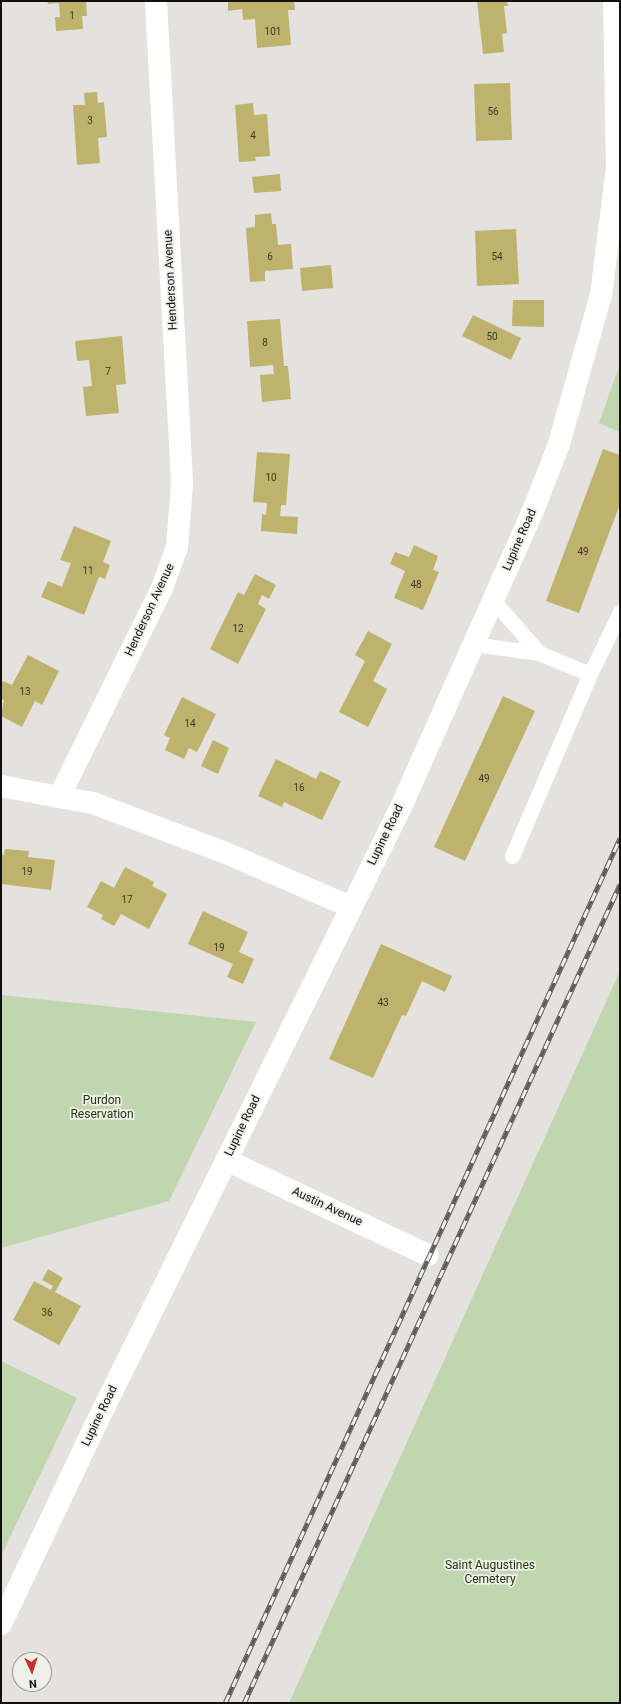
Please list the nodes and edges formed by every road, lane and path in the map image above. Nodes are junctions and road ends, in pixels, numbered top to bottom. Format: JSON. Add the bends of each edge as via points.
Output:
{"nodes":[{"id":1,"x":156,"y":1,"type":"edge"},
{"id":2,"x":614,"y":1,"type":"edge"},
{"id":3,"x":493,"y":600,"type":"junction"},
{"id":4,"x":620,"y":612,"type":"edge"},
{"id":5,"x":473,"y":644,"type":"junction"},
{"id":6,"x":539,"y":653,"type":"junction"},
{"id":7,"x":590,"y":674,"type":"junction"},
{"id":8,"x":1,"y":786,"type":"edge"},
{"id":9,"x":59,"y":797,"type":"junction"},
{"id":10,"x":512,"y":856,"type":"dead end"},
{"id":11,"x":351,"y":907,"type":"junction"},
{"id":12,"x":226,"y":1160,"type":"junction"},
{"id":13,"x":428,"y":1255,"type":"dead end"},
{"id":14,"x":1,"y":1624,"type":"edge"}],
"edges":[{"from":1,"to":9,"type":"street","name":"Henderson Avenue","via":[[182,484],[177,547],[162,588]]},
{"from":2,"to":3,"type":"street","name":"Lupine Road","via":[[617,168],[601,295],[559,444]]},
{"from":3,"to":5,"type":"street","name":"Lupine Road"},
{"from":3,"to":6,"type":"lane"},
{"from":4,"to":7,"type":"lane"},
{"from":5,"to":6,"type":"lane"},
{"from":5,"to":11,"type":"street","name":"Lupine Road","via":[[401,807]]},
{"from":6,"to":7,"type":"lane"},
{"from":7,"to":10,"type":"lane"},
{"from":8,"to":9,"type":"street"},
{"from":9,"to":11,"type":"street","via":[[93,803],[226,852]]},
{"from":11,"to":12,"type":"street","name":"Lupine Road"},
{"from":12,"to":13,"type":"street","name":"Austin Avenue"},
{"from":12,"to":14,"type":"street","name":"Lupine Road"}]}
